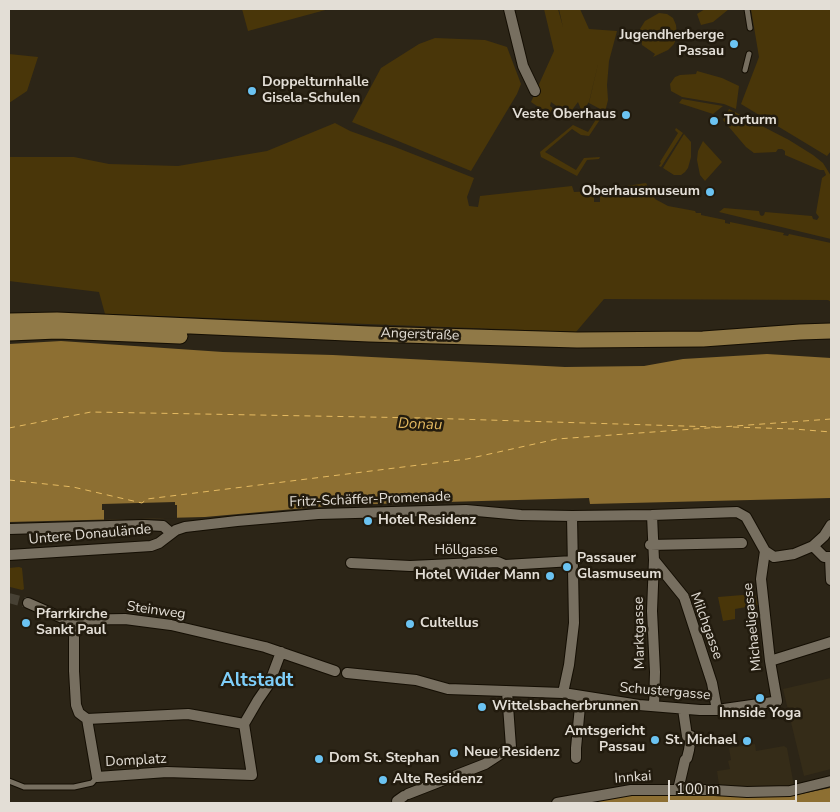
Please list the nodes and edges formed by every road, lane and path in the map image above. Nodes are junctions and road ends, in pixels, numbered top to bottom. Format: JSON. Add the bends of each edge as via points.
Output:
{"nodes":[{"id":1,"x":509,"y":9,"type":"edge"},
{"id":2,"x":747,"y":9,"type":"edge"},
{"id":3,"x":750,"y":28,"type":"dead end"},
{"id":4,"x":749,"y":54,"type":"dead end"},
{"id":5,"x":745,"y":70,"type":"dead end"},
{"id":6,"x":535,"y":91,"type":"dead end"},
{"id":7,"x":9,"y":321,"type":"edge"},
{"id":8,"x":831,"y":331,"type":"edge"},
{"id":9,"x":9,"y":333,"type":"edge"},
{"id":10,"x":831,"y":342,"type":"edge"},
{"id":11,"x":572,"y":516,"type":"junction"},
{"id":12,"x":652,"y":516,"type":"junction"},
{"id":13,"x":831,"y":525,"type":"edge"},
{"id":14,"x":9,"y":529,"type":"edge"},
{"id":15,"x":170,"y":533,"type":"junction"},
{"id":16,"x":742,"y":543,"type":"dead end"},
{"id":17,"x":651,"y":545,"type":"junction"},
{"id":18,"x":813,"y":546,"type":"junction"},
{"id":19,"x":765,"y":551,"type":"junction"},
{"id":20,"x":9,"y":555,"type":"edge"},
{"id":21,"x":831,"y":557,"type":"edge"},
{"id":22,"x":576,"y":559,"type":"junction"},
{"id":23,"x":654,"y":560,"type":"junction"},
{"id":24,"x":351,"y":563,"type":"dead end"},
{"id":25,"x":831,"y":580,"type":"edge"},
{"id":26,"x":28,"y":603,"type":"tunnel mouth"},
{"id":27,"x":74,"y":621,"type":"junction"},
{"id":28,"x":831,"y":642,"type":"edge"},
{"id":29,"x":281,"y":652,"type":"junction"},
{"id":30,"x":770,"y":661,"type":"junction"},
{"id":31,"x":331,"y":670,"type":"dead end"},
{"id":32,"x":347,"y":674,"type":"dead end"},
{"id":33,"x":507,"y":692,"type":"junction"},
{"id":34,"x":564,"y":693,"type":"junction"},
{"id":35,"x":581,"y":696,"type":"junction"},
{"id":36,"x":777,"y":701,"type":"joint"},
{"id":37,"x":654,"y":706,"type":"junction"},
{"id":38,"x":683,"y":709,"type":"junction"},
{"id":39,"x":717,"y":710,"type":"junction"},
{"id":40,"x":87,"y":719,"type":"junction"},
{"id":41,"x":244,"y":724,"type":"junction"},
{"id":42,"x":576,"y":758,"type":"dead end"},
{"id":43,"x":97,"y":777,"type":"junction"},
{"id":44,"x":9,"y":781,"type":"edge"},
{"id":45,"x":831,"y":781,"type":"edge"},
{"id":46,"x":678,"y":790,"type":"junction"},
{"id":47,"x":403,"y":797,"type":"dead end"},
{"id":48,"x":557,"y":803,"type":"edge"}],
"edges":[{"from":1,"to":6,"type":"street","via":[[523,66]]},
{"from":2,"to":3,"type":"lane"},
{"from":4,"to":5,"type":"lane"},
{"from":7,"to":8,"type":"main road","name":"Angerstraße","via":[[57,320],[577,340],[703,339]]},
{"from":9,"to":10,"type":"main road","name":"Angerstraße","via":[[57,331],[586,350]]},
{"from":11,"to":12,"type":"street","name":"Fritz-Schäffer-Promenade"},
{"from":11,"to":15,"type":"street","name":"Fritz-Schäffer-Promenade","via":[[466,510],[318,514],[185,527]]},
{"from":11,"to":22,"type":"street"},
{"from":12,"to":17,"type":"street","name":"Marktgasse"},
{"from":12,"to":19,"type":"street","name":"Fritz-Schäffer-Promenade","via":[[738,512],[746,517]]},
{"from":13,"to":18,"type":"street"},
{"from":14,"to":15,"type":"street","via":[[144,525],[163,526]]},
{"from":15,"to":20,"type":"street","name":"Untere Donaulände","via":[[151,546]]},
{"from":16,"to":17,"type":"street"},
{"from":17,"to":23,"type":"street","name":"Marktgasse"},
{"from":18,"to":19,"type":"street","via":[[794,554],[774,557]]},
{"from":18,"to":21,"type":"street","via":[[824,556]]},
{"from":19,"to":30,"type":"street","name":"Michaeligasse","via":[[761,579]]},
{"from":21,"to":25,"type":"street"},
{"from":22,"to":24,"type":"street","name":"Höllgasse","via":[[505,565],[498,562],[410,566]]},
{"from":22,"to":34,"type":"street","via":[[574,623]]},
{"from":23,"to":37,"type":"street","name":"Marktgasse"},
{"from":23,"to":39,"type":"street","name":"Milchgasse","via":[[684,597],[712,683]]},
{"from":26,"to":27,"type":"street","name":"Steinweg"},
{"from":27,"to":29,"type":"street","name":"Steinweg","via":[[125,619],[170,625]]},
{"from":27,"to":40,"type":"street","name":"Domplatz","via":[[76,705]]},
{"from":28,"to":30,"type":"street"},
{"from":29,"to":31,"type":"street","name":"Steinweg"},
{"from":29,"to":41,"type":"street","via":[[269,684]]},
{"from":30,"to":36,"type":"street","name":"Michaeligasse"},
{"from":32,"to":33,"type":"street","name":"Schustergasse","via":[[416,680],[463,690]]},
{"from":33,"to":34,"type":"street","name":"Schustergasse"},
{"from":33,"to":47,"type":"street","via":[[511,743],[507,749],[485,764]]},
{"from":34,"to":35,"type":"street","name":"Schustergasse"},
{"from":35,"to":37,"type":"street","name":"Schustergasse"},
{"from":35,"to":42,"type":"street"},
{"from":36,"to":39,"type":"street","name":"Schustergasse"},
{"from":37,"to":38,"type":"street","name":"Schustergasse"},
{"from":38,"to":39,"type":"street","name":"Schustergasse"},
{"from":38,"to":46,"type":"street","via":[[687,736],[691,736]]},
{"from":40,"to":41,"type":"street","via":[[188,714]]},
{"from":40,"to":43,"type":"street","name":"Domplatz"},
{"from":41,"to":43,"type":"street","name":"Domplatz","via":[[252,775],[167,772]]},
{"from":43,"to":44,"type":"lane","via":[[92,783],[74,787],[24,787]]},
{"from":45,"to":46,"type":"street","name":"Innkai","via":[[790,791]]},
{"from":46,"to":48,"type":"street","name":"Innkai","via":[[632,790]]}]}
